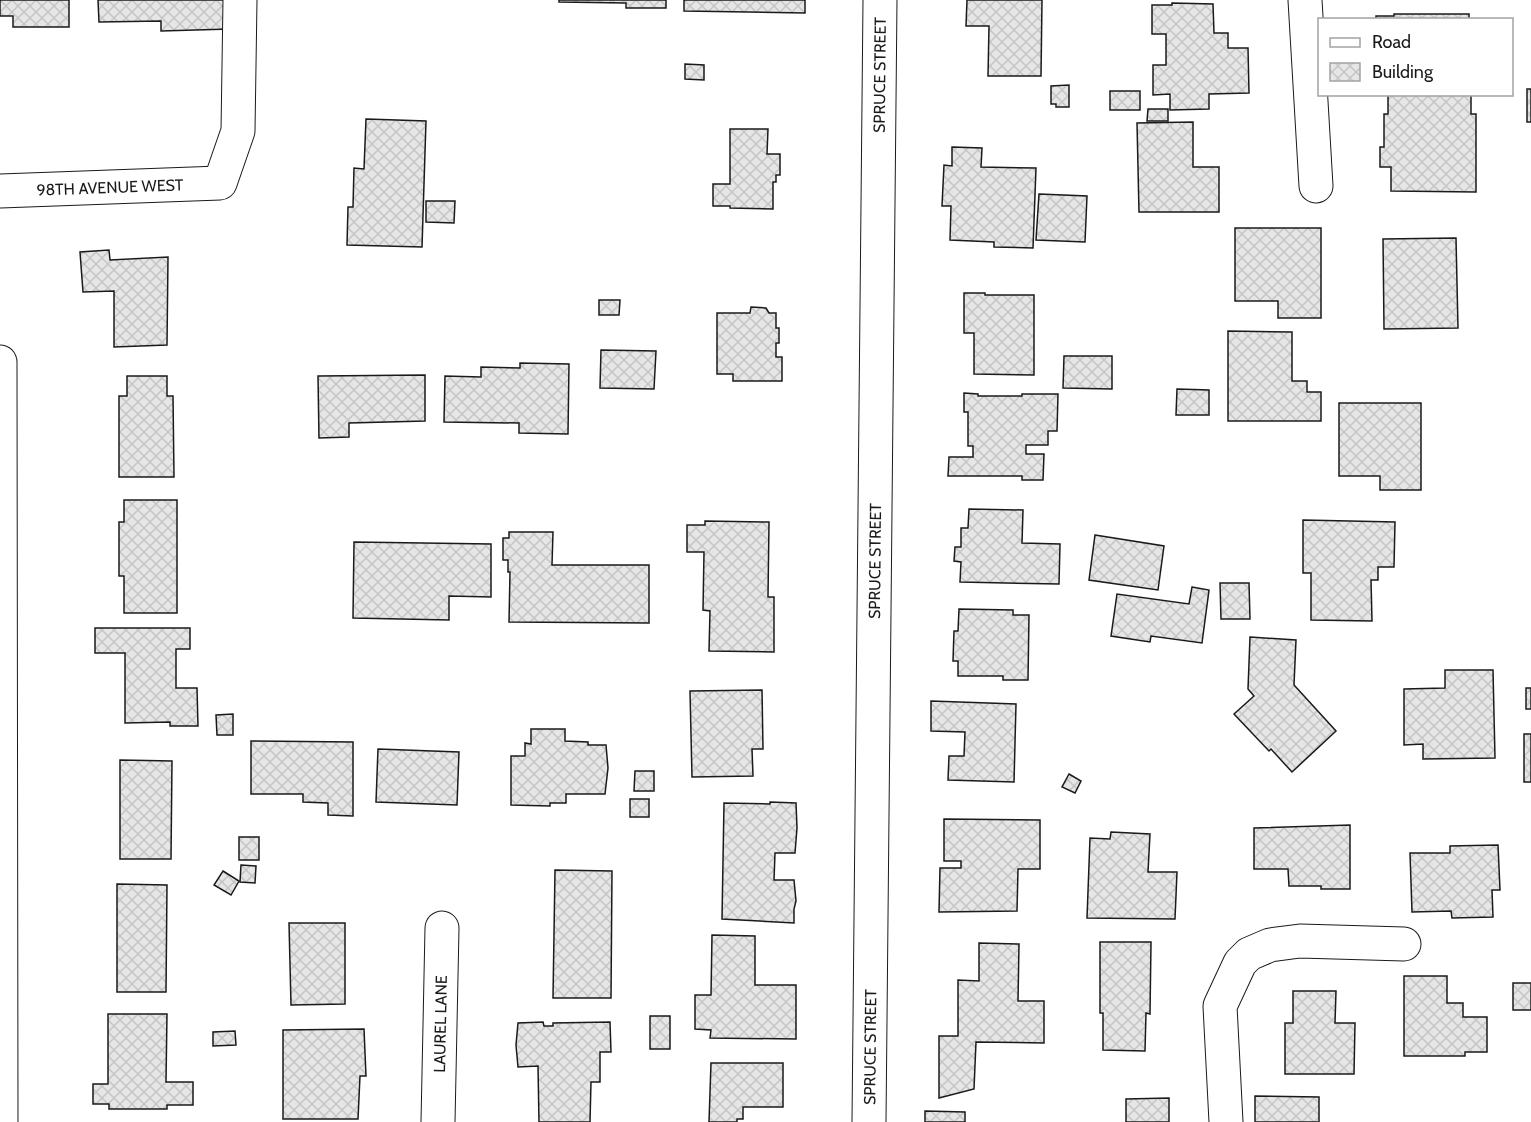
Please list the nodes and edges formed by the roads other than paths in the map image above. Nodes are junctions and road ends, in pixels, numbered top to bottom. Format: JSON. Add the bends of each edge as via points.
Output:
{"nodes":[{"id":1,"x":240,"y":0,"type":"edge"},
{"id":2,"x":880,"y":0,"type":"edge"},
{"id":3,"x":1305,"y":0,"type":"edge"},
{"id":4,"x":1316,"y":186,"type":"dead end"},
{"id":5,"x":0,"y":191,"type":"edge"},
{"id":6,"x":0,"y":362,"type":"edge"},
{"id":7,"x":442,"y":928,"type":"dead end"},
{"id":8,"x":1404,"y":944,"type":"dead end"},
{"id":9,"x":1,"y":1122,"type":"edge"},
{"id":10,"x":438,"y":1122,"type":"edge"},
{"id":11,"x":869,"y":1122,"type":"edge"},
{"id":12,"x":1226,"y":1122,"type":"edge"}],
"edges":[{"from":1,"to":5,"type":"street","name":"98TH AVENUE WEST","via":[[237,131],[220,183]]},
{"from":2,"to":11,"type":"street","name":"SPRUCE STREET"},
{"from":3,"to":4,"type":"street"},
{"from":6,"to":9,"type":"street"},
{"from":7,"to":10,"type":"street","name":"LAUREL LANE"},
{"from":8,"to":12,"type":"street","via":[[1300,941],[1270,945],[1240,963],[1220,1006]]}]}
